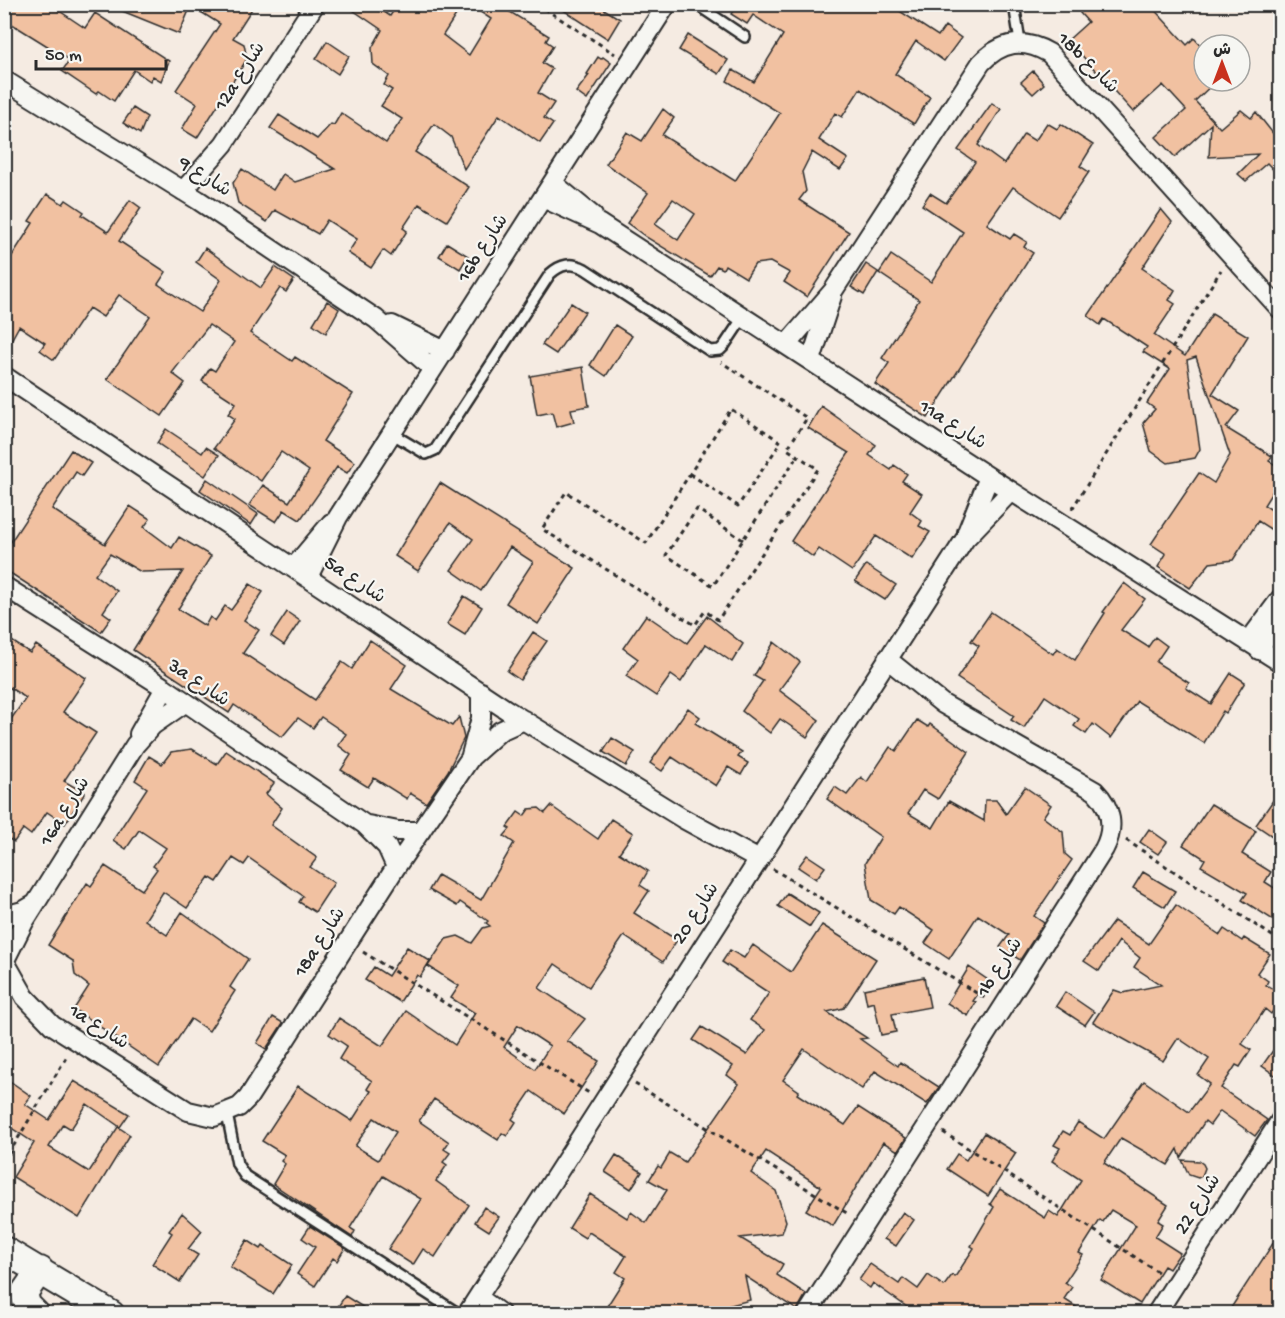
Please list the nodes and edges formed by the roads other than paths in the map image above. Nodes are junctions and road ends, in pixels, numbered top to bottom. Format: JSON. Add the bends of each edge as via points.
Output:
{"nodes":[{"id":1,"x":315,"y":4,"type":"edge"},
{"id":2,"x":667,"y":4,"type":"edge"},
{"id":3,"x":696,"y":4,"type":"edge"},
{"id":4,"x":1014,"y":4,"type":"edge"},
{"id":5,"x":744,"y":37,"type":"dead end"},
{"id":6,"x":1020,"y":42,"type":"junction"},
{"id":7,"x":4,"y":80,"type":"edge"},
{"id":8,"x":548,"y":190,"type":"junction"},
{"id":9,"x":191,"y":196,"type":"junction"},
{"id":10,"x":833,"y":291,"type":"junction"},
{"id":11,"x":1281,"y":309,"type":"edge"},
{"id":12,"x":744,"y":316,"type":"junction"},
{"id":13,"x":376,"y":319,"type":"junction"},
{"id":14,"x":787,"y":344,"type":"junction"},
{"id":15,"x":445,"y":351,"type":"junction"},
{"id":16,"x":811,"y":360,"type":"junction"},
{"id":17,"x":433,"y":369,"type":"junction"},
{"id":18,"x":4,"y":376,"type":"edge"},
{"id":19,"x":392,"y":433,"type":"junction"},
{"id":20,"x":989,"y":477,"type":"junction"},
{"id":21,"x":1011,"y":491,"type":"junction"},
{"id":22,"x":964,"y":539,"type":"junction"},
{"id":23,"x":301,"y":572,"type":"junction"},
{"id":24,"x":4,"y":585,"type":"edge"},
{"id":25,"x":1281,"y":599,"type":"edge"},
{"id":26,"x":1281,"y":614,"type":"edge"},
{"id":27,"x":1254,"y":646,"type":"junction"},
{"id":28,"x":1281,"y":662,"type":"edge"},
{"id":29,"x":884,"y":664,"type":"junction"},
{"id":30,"x":165,"y":688,"type":"junction"},
{"id":31,"x":481,"y":692,"type":"junction"},
{"id":32,"x":186,"y":702,"type":"junction"},
{"id":33,"x":525,"y":720,"type":"junction"},
{"id":34,"x":135,"y":745,"type":"junction"},
{"id":35,"x":471,"y":757,"type":"junction"},
{"id":36,"x":364,"y":824,"type":"junction"},
{"id":37,"x":421,"y":831,"type":"junction"},
{"id":38,"x":755,"y":866,"type":"junction"},
{"id":39,"x":396,"y":867,"type":"junction"},
{"id":40,"x":35,"y":904,"type":"junction"},
{"id":41,"x":4,"y":916,"type":"edge"},
{"id":42,"x":5,"y":960,"type":"edge"},
{"id":43,"x":227,"y":1114,"type":"junction"},
{"id":44,"x":1281,"y":1120,"type":"edge"},
{"id":45,"x":4,"y":1250,"type":"edge"},
{"id":46,"x":40,"y":1270,"type":"junction"},
{"id":47,"x":478,"y":1297,"type":"junction"},
{"id":48,"x":36,"y":1314,"type":"edge"},
{"id":49,"x":111,"y":1314,"type":"edge"},
{"id":50,"x":459,"y":1314,"type":"edge"},
{"id":51,"x":467,"y":1314,"type":"edge"},
{"id":52,"x":501,"y":1314,"type":"edge"},
{"id":53,"x":807,"y":1314,"type":"edge"},
{"id":54,"x":1156,"y":1314,"type":"edge"}],
"edges":[{"from":1,"to":9,"type":"street","name":"12a شارع"},
{"from":2,"to":8,"type":"street","name":"16b شارع"},
{"from":3,"to":5,"type":"lane"},
{"from":4,"to":6,"type":"lane"},
{"from":6,"to":10,"type":"street","via":[[992,52],[981,63]]},
{"from":6,"to":11,"type":"street","name":"18b شارع","via":[[1049,53]]},
{"from":7,"to":9,"type":"street","name":"شارع 9"},
{"from":8,"to":12,"type":"street","name":"11a شارع"},
{"from":8,"to":15,"type":"street","name":"16b شارع"},
{"from":9,"to":13,"type":"street","name":"شارع 9"},
{"from":10,"to":14,"type":"street"},
{"from":10,"to":16,"type":"street"},
{"from":12,"to":14,"type":"street","name":"11a شارع"},
{"from":12,"to":19,"type":"lane","via":[[724,346],[715,351],[585,268],[562,266],[550,274],[435,450],[426,454]]},
{"from":13,"to":15,"type":"street","name":"شارع 9"},
{"from":13,"to":17,"type":"street","name":"شارع 9"},
{"from":14,"to":16,"type":"street","name":"11a شارع"},
{"from":15,"to":17,"type":"street","name":"16b شارع"},
{"from":16,"to":20,"type":"street","name":"11a شارع"},
{"from":17,"to":19,"type":"street","name":"16b شارع"},
{"from":18,"to":23,"type":"street","name":"5a شارع"},
{"from":19,"to":23,"type":"street","name":"16b شارع","via":[[338,518],[317,536]]},
{"from":20,"to":21,"type":"street","name":"11a شارع"},
{"from":20,"to":22,"type":"street","name":"شارع 20"},
{"from":21,"to":22,"type":"street","name":"شارع 20"},
{"from":21,"to":27,"type":"street","name":"11a شارع"},
{"from":22,"to":29,"type":"street","name":"شارع 20"},
{"from":23,"to":31,"type":"street","name":"5a شارع"},
{"from":24,"to":30,"type":"street","name":"3a شارع"},
{"from":25,"to":27,"type":"street"},
{"from":26,"to":27,"type":"street"},
{"from":27,"to":28,"type":"street","name":"11a شارع"},
{"from":29,"to":38,"type":"street","name":"شارع 20"},
{"from":29,"to":53,"type":"street","name":"1b شارع","via":[[916,693],[943,704],[1095,791],[1107,807],[1111,830],[1104,849]]},
{"from":30,"to":32,"type":"street","name":"3a شارع"},
{"from":30,"to":34,"type":"street","name":"16a شارع","via":[[147,715]]},
{"from":31,"to":33,"type":"street","name":"5a شارع"},
{"from":31,"to":35,"type":"street","name":"18a شارع","via":[[481,718]]},
{"from":32,"to":34,"type":"street","name":"16a شارع"},
{"from":32,"to":36,"type":"street","name":"3a شارع"},
{"from":33,"to":35,"type":"street","name":"18a شارع","via":[[500,731]]},
{"from":33,"to":38,"type":"street","name":"5a شارع"},
{"from":34,"to":40,"type":"street","name":"16a شارع"},
{"from":35,"to":37,"type":"street","name":"18a شارع"},
{"from":36,"to":37,"type":"street","name":"3a شارع"},
{"from":36,"to":39,"type":"street","name":"3a شارع","via":[[387,847]]},
{"from":37,"to":39,"type":"street","name":"18a شارع"},
{"from":38,"to":47,"type":"street","name":"شارع 20"},
{"from":39,"to":43,"type":"street","name":"18a شارع","via":[[248,1098]]},
{"from":40,"to":41,"type":"street"},
{"from":40,"to":42,"type":"street","name":"16a شارع"},
{"from":42,"to":43,"type":"street","name":"1a شارع","via":[[37,1012],[76,1041],[188,1112],[214,1117]]},
{"from":43,"to":50,"type":"lane","via":[[237,1164],[245,1176]]},
{"from":44,"to":54,"type":"street","name":"شارع 22"},
{"from":45,"to":46,"type":"street"},
{"from":46,"to":48,"type":"street","via":[[24,1293],[27,1305]]},
{"from":46,"to":49,"type":"street"},
{"from":47,"to":51,"type":"street","name":"شارع 20"},
{"from":47,"to":52,"type":"street"}]}
